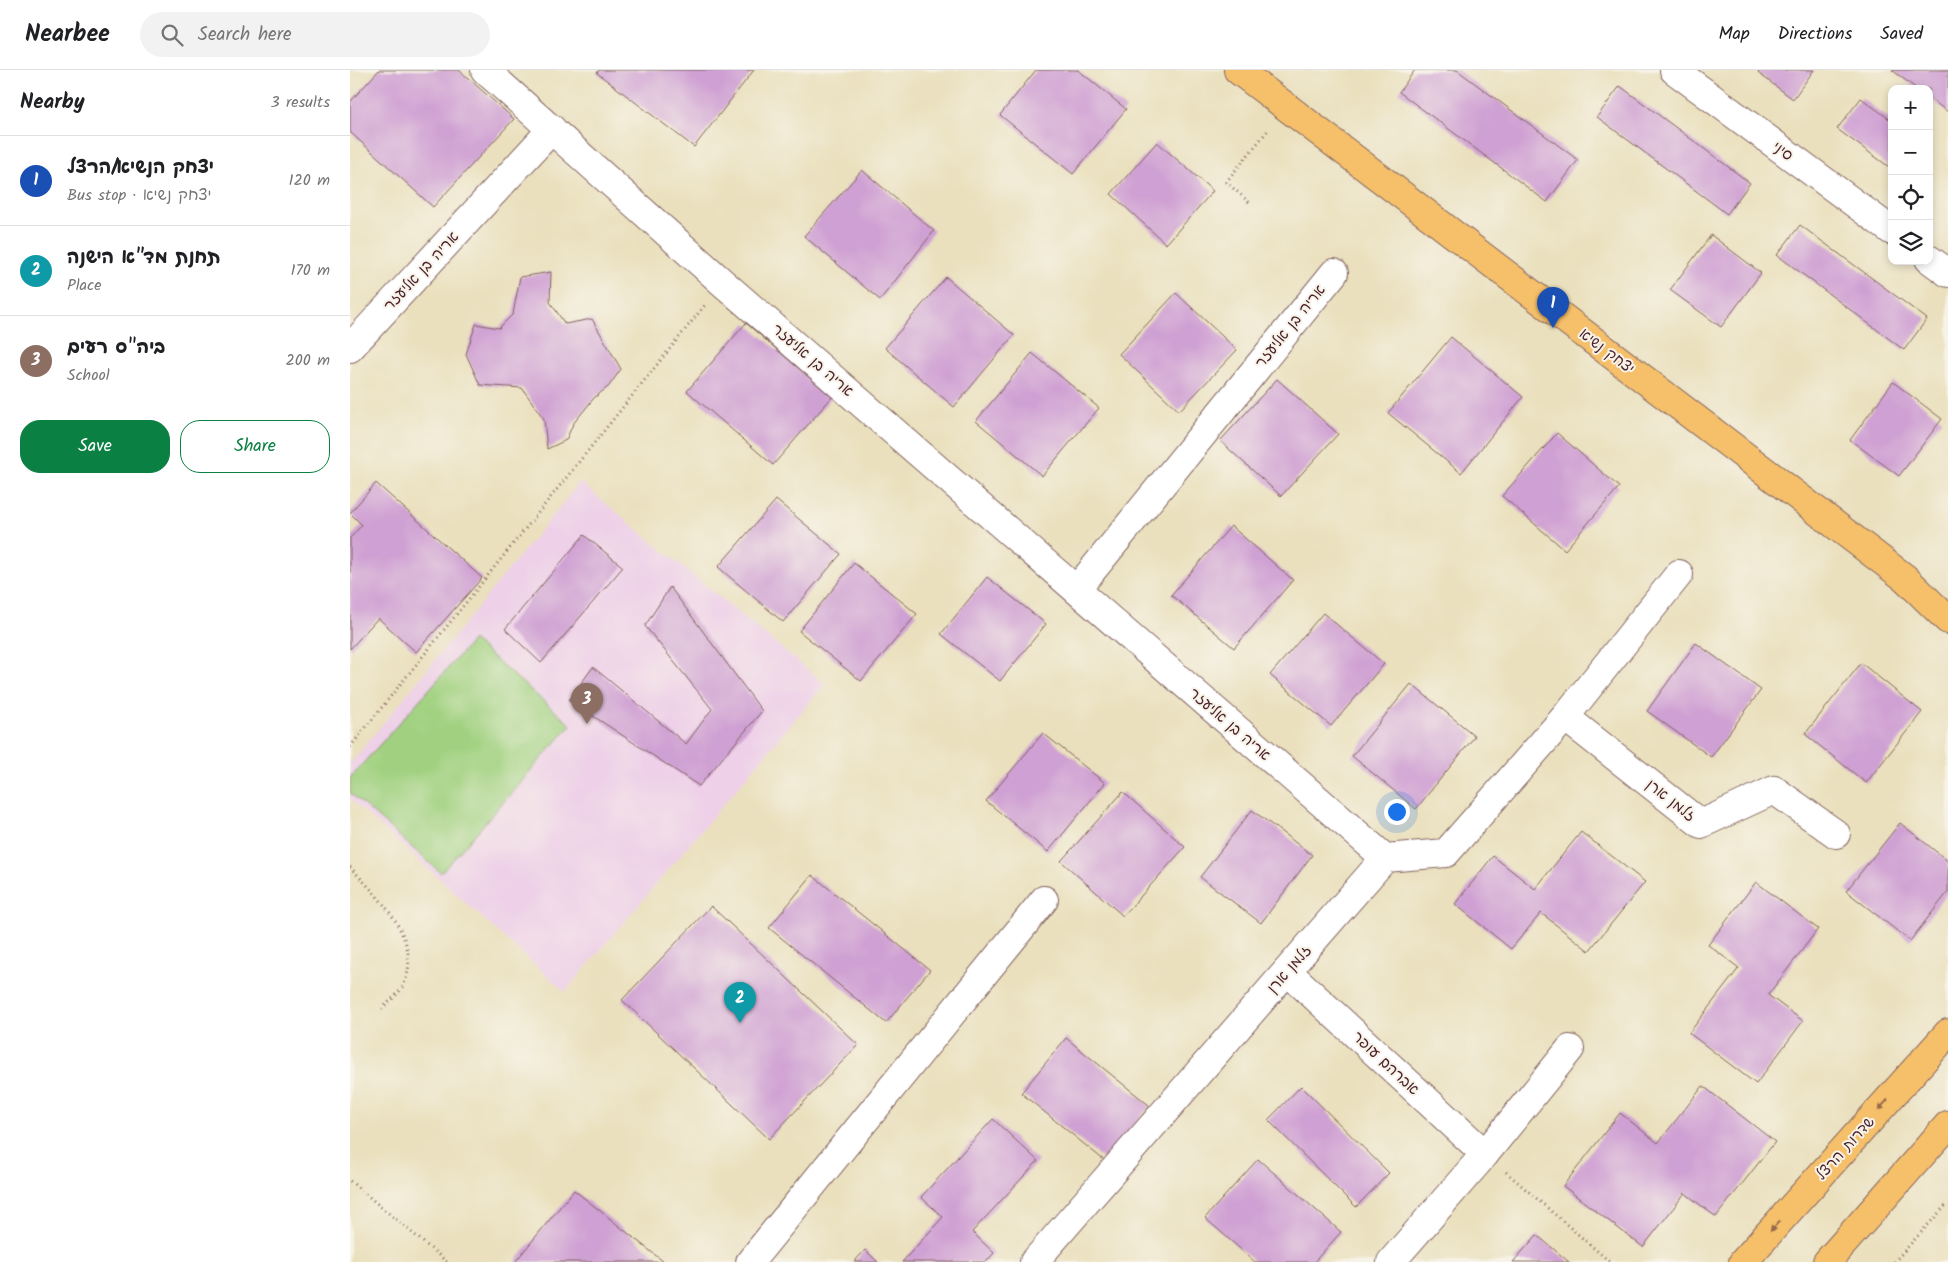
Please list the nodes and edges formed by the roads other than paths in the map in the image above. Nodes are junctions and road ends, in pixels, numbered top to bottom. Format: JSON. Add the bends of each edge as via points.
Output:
{"nodes":[{"id":1,"x":485,"y":70,"type":"edge"},
{"id":2,"x":1238,"y":70,"type":"edge"},
{"id":3,"x":1674,"y":70,"type":"edge"},
{"id":4,"x":552,"y":129,"type":"junction"},
{"id":5,"x":1888,"y":228,"type":"edge"},
{"id":6,"x":1933,"y":262,"type":"edge"},
{"id":7,"x":1948,"y":272,"type":"edge"},
{"id":8,"x":1334,"y":273,"type":"dead end"},
{"id":9,"x":350,"y":348,"type":"edge"},
{"id":10,"x":1679,"y":574,"type":"dead end"},
{"id":11,"x":1905,"y":578,"type":"junction"},
{"id":12,"x":1077,"y":589,"type":"junction"},
{"id":13,"x":1948,"y":601,"type":"edge"},
{"id":14,"x":1948,"y":620,"type":"edge"},
{"id":15,"x":1565,"y":717,"type":"junction"},
{"id":16,"x":1836,"y":834,"type":"dead end"},
{"id":17,"x":1385,"y":858,"type":"junction"},
{"id":18,"x":1044,"y":900,"type":"dead end"},
{"id":19,"x":1287,"y":971,"type":"junction"},
{"id":20,"x":1948,"y":1033,"type":"edge"},
{"id":21,"x":1948,"y":1045,"type":"edge"},
{"id":22,"x":1570,"y":1049,"type":"dead end"},
{"id":23,"x":1916,"y":1069,"type":"junction"},
{"id":24,"x":1948,"y":1108,"type":"edge"},
{"id":25,"x":1948,"y":1125,"type":"edge"},
{"id":26,"x":1485,"y":1154,"type":"junction"},
{"id":27,"x":1854,"y":1231,"type":"junction"},
{"id":28,"x":750,"y":1262,"type":"edge"},
{"id":29,"x":1034,"y":1262,"type":"edge"},
{"id":30,"x":1391,"y":1262,"type":"edge"},
{"id":31,"x":1743,"y":1262,"type":"edge"},
{"id":32,"x":1827,"y":1262,"type":"edge"}],
"edges":[{"from":1,"to":4,"type":"street","name":"אריה בן אליעזר"},
{"from":2,"to":11,"type":"main road","name":"יצחק נשיא"},
{"from":3,"to":5,"type":"street","name":"סיני"},
{"from":4,"to":9,"type":"street","name":"אריה בן אליעזר"},
{"from":4,"to":12,"type":"street","name":"אריה בן אליעזר"},
{"from":6,"to":7,"type":"street"},
{"from":8,"to":12,"type":"street","name":"אריה בן אליעזר"},
{"from":10,"to":15,"type":"street"},
{"from":11,"to":13,"type":"main road","name":"יצחק נשיא"},
{"from":11,"to":14,"type":"main road","name":"יצחק נשיא"},
{"from":12,"to":17,"type":"street","name":"אריה בן אליעזר"},
{"from":15,"to":16,"type":"street","name":"זלמן ארן","via":[[1701,824],[1774,790]]},
{"from":15,"to":17,"type":"street","via":[[1446,852]]},
{"from":17,"to":19,"type":"street","name":"זלמן ארן"},
{"from":18,"to":28,"type":"street"},
{"from":19,"to":26,"type":"street","name":"אברהם עופר"},
{"from":19,"to":29,"type":"street","name":"זלמן ארן"},
{"from":20,"to":23,"type":"main road","name":"שדרות הרצל"},
{"from":21,"to":23,"type":"street"},
{"from":22,"to":26,"type":"street"},
{"from":23,"to":31,"type":"main road","name":"שדרות הרצל","one_way":true},
{"from":24,"to":27,"type":"street"},
{"from":25,"to":27,"type":"main road"},
{"from":26,"to":30,"type":"street"},
{"from":27,"to":32,"type":"main road"}]}
